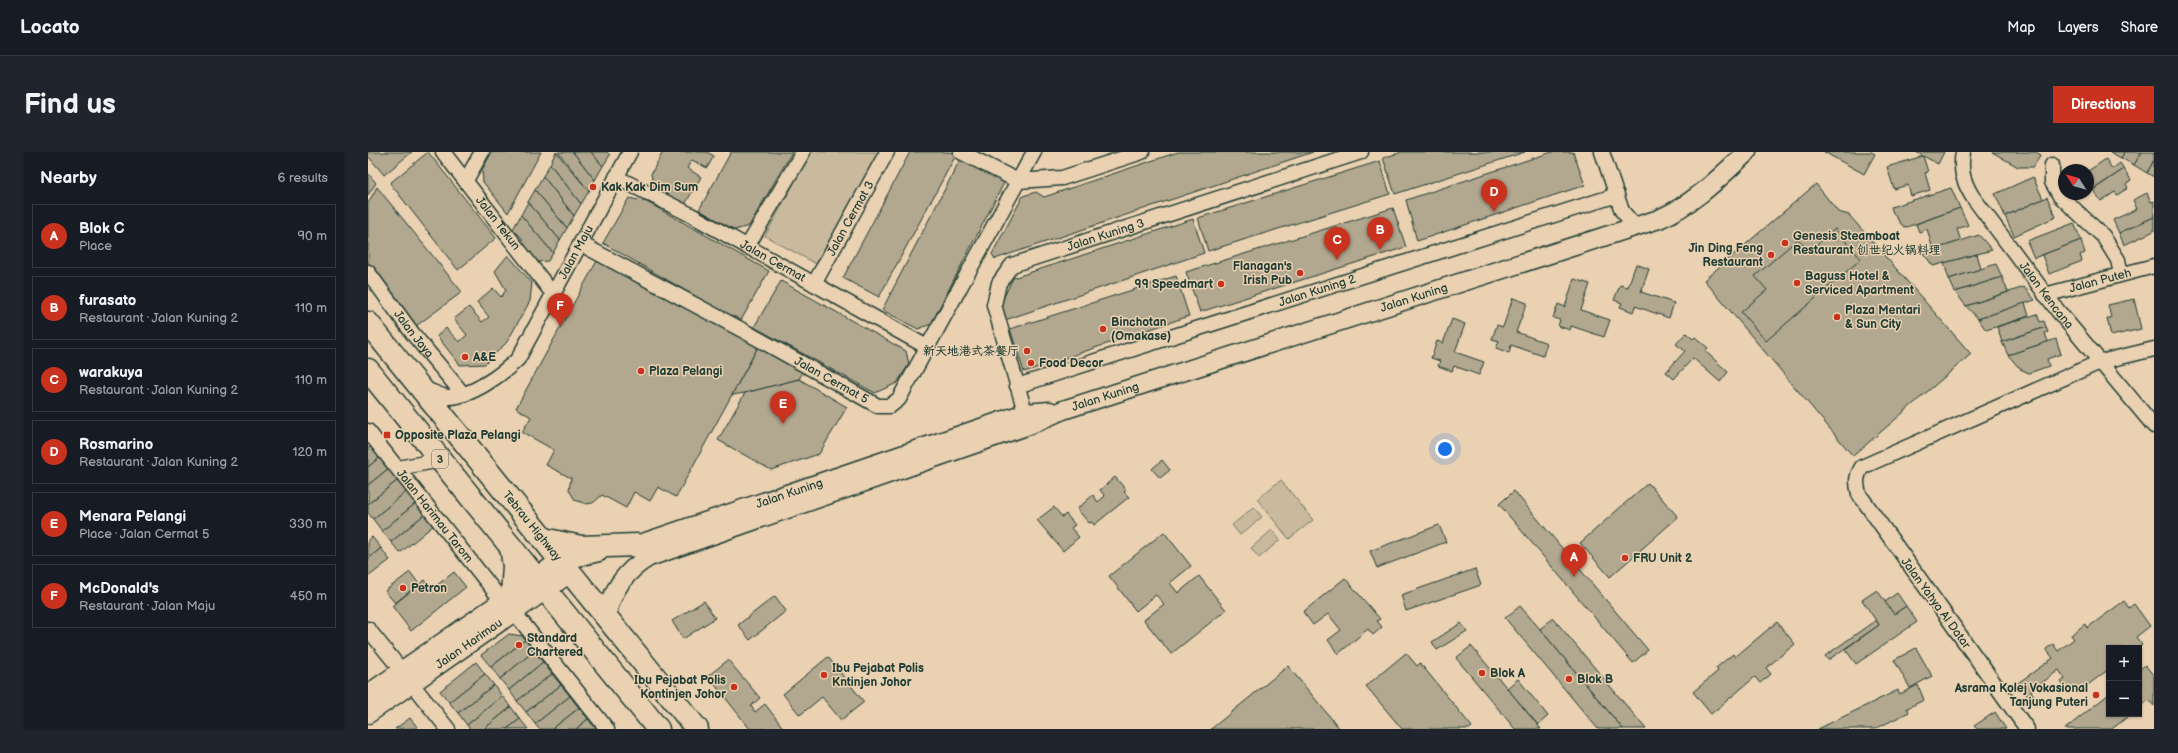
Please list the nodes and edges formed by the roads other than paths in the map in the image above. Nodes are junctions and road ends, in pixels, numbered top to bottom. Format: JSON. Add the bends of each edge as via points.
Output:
{"nodes":[{"id":1,"x":443,"y":152,"type":"edge"},
{"id":2,"x":482,"y":152,"type":"edge"},
{"id":3,"x":630,"y":152,"type":"edge"},
{"id":4,"x":803,"y":152,"type":"edge"},
{"id":5,"x":887,"y":152,"type":"edge"},
{"id":6,"x":960,"y":152,"type":"edge"},
{"id":7,"x":1034,"y":152,"type":"edge"},
{"id":8,"x":1142,"y":152,"type":"edge"},
{"id":9,"x":1361,"y":152,"type":"edge"},
{"id":10,"x":1602,"y":152,"type":"edge"},
{"id":11,"x":1747,"y":152,"type":"edge"},
{"id":12,"x":1963,"y":152,"type":"edge"},
{"id":13,"x":2052,"y":165,"type":"dead end"},
{"id":14,"x":616,"y":177,"type":"junction"},
{"id":15,"x":466,"y":180,"type":"junction"},
{"id":16,"x":1018,"y":181,"type":"junction"},
{"id":17,"x":1617,"y":195,"type":"junction"},
{"id":18,"x":1622,"y":210,"type":"junction"},
{"id":19,"x":1635,"y":226,"type":"junction"},
{"id":20,"x":1618,"y":232,"type":"junction"},
{"id":21,"x":581,"y":244,"type":"junction"},
{"id":22,"x":747,"y":247,"type":"junction"},
{"id":23,"x":2154,"y":266,"type":"edge"},
{"id":24,"x":368,"y":272,"type":"edge"},
{"id":25,"x":2121,"y":274,"type":"junction"},
{"id":26,"x":814,"y":284,"type":"junction"},
{"id":27,"x":553,"y":294,"type":"junction"},
{"id":28,"x":2045,"y":295,"type":"junction"},
{"id":29,"x":368,"y":323,"type":"edge"},
{"id":30,"x":927,"y":347,"type":"junction"},
{"id":31,"x":2154,"y":349,"type":"edge"},
{"id":32,"x":2100,"y":362,"type":"junction"},
{"id":33,"x":368,"y":370,"type":"edge"},
{"id":34,"x":419,"y":386,"type":"junction"},
{"id":35,"x":1017,"y":386,"type":"junction"},
{"id":36,"x":463,"y":394,"type":"junction"},
{"id":37,"x":1027,"y":419,"type":"junction"},
{"id":38,"x":2154,"y":426,"type":"edge"},
{"id":39,"x":368,"y":431,"type":"edge"},
{"id":40,"x":441,"y":460,"type":"junction"},
{"id":41,"x":398,"y":468,"type":"junction"},
{"id":42,"x":543,"y":539,"type":"junction"},
{"id":43,"x":637,"y":545,"type":"junction"},
{"id":44,"x":511,"y":547,"type":"junction"},
{"id":45,"x":565,"y":567,"type":"junction"},
{"id":46,"x":541,"y":584,"type":"junction"},
{"id":47,"x":510,"y":602,"type":"junction"},
{"id":48,"x":606,"y":618,"type":"junction"},
{"id":49,"x":368,"y":629,"type":"edge"},
{"id":50,"x":406,"y":677,"type":"junction"},
{"id":51,"x":368,"y":694,"type":"edge"},
{"id":52,"x":368,"y":714,"type":"edge"},
{"id":53,"x":448,"y":729,"type":"edge"},
{"id":54,"x":606,"y":729,"type":"edge"},
{"id":55,"x":658,"y":729,"type":"edge"},
{"id":56,"x":697,"y":729,"type":"edge"},
{"id":57,"x":2027,"y":729,"type":"edge"}],
"edges":[{"from":1,"to":15,"type":"street","name":"Jalan Tekun"},
{"from":2,"to":15,"type":"street"},
{"from":3,"to":14,"type":"street","name":"Jalan Maju"},
{"from":4,"to":22,"type":"street"},
{"from":5,"to":26,"type":"street","name":"Jalan Cermat 3"},
{"from":6,"to":16,"type":"street"},
{"from":7,"to":16,"type":"street","name":"Jalan Cermat 5"},
{"from":8,"to":16,"type":"street","via":[[1062,178]]},
{"from":9,"to":35,"type":"street","name":"Jalan Kuning 3","via":[[1012,265],[999,284],[994,306]]},
{"from":10,"to":17,"type":"street"},
{"from":11,"to":19,"type":"street","name":"Jalan Kuning","via":[[1678,211]]},
{"from":12,"to":28,"type":"street","name":"Jalan Kencana","via":[[1963,180],[1972,196]]},
{"from":13,"to":25,"type":"street","via":[[2052,182],[2060,196],[2103,236],[2118,260]]},
{"from":14,"to":21,"type":"street","name":"Jalan Maju"},
{"from":14,"to":22,"type":"street","name":"Jalan Cermat"},
{"from":15,"to":27,"type":"street","name":"Jalan Tekun"},
{"from":16,"to":30,"type":"street","name":"Jalan Cermat 5"},
{"from":17,"to":18,"type":"street"},
{"from":17,"to":35,"type":"street","name":"Jalan Kuning 2"},
{"from":18,"to":19,"type":"street"},
{"from":18,"to":20,"type":"street"},
{"from":19,"to":20,"type":"street","name":"Jalan Kuning"},
{"from":20,"to":37,"type":"street","name":"Jalan Kuning","via":[[1063,410]]},
{"from":21,"to":27,"type":"street","name":"Jalan Maju"},
{"from":21,"to":30,"type":"street","name":"Jalan Cermat 5","via":[[878,406],[890,406],[899,399]]},
{"from":22,"to":26,"type":"street","name":"Jalan Cermat"},
{"from":23,"to":25,"type":"street","name":"Jalan Puteh"},
{"from":24,"to":36,"type":"street","name":"Jalan Jaya","via":[[413,334]]},
{"from":25,"to":28,"type":"street","name":"Jalan Puteh"},
{"from":26,"to":30,"type":"street","name":"Jalan Cermat"},
{"from":27,"to":36,"type":"street","name":"Jalan Maju","via":[[518,359],[504,372]]},
{"from":28,"to":32,"type":"street","name":"Jalan Kencana"},
{"from":29,"to":34,"type":"highway","name":"Tebrau Highway","number":"3"},
{"from":31,"to":32,"type":"street"},
{"from":32,"to":38,"type":"street","name":"Jalan Kencana"},
{"from":32,"to":57,"type":"street","name":"Jalan Yahya Al Datar","via":[[1862,467],[1856,480],[1859,494]]},
{"from":33,"to":40,"type":"highway","number":"3"},
{"from":34,"to":36,"type":"street","name":"Jalan Maju","via":[[440,396]]},
{"from":34,"to":42,"type":"highway","name":"Tebrau Highway","number":"3"},
{"from":35,"to":37,"type":"street","name":"Jalan Kuning 3"},
{"from":37,"to":43,"type":"street","name":"Jalan Kuning"},
{"from":37,"to":48,"type":"street","name":"Jalan Kuning","via":[[649,557],[636,564],[618,585],[608,605]]},
{"from":39,"to":41,"type":"street","name":"Jalan Harimau Tarom"},
{"from":40,"to":41,"type":"street"},
{"from":40,"to":44,"type":"highway","number":"3"},
{"from":41,"to":47,"type":"street","name":"Jalan Harimau Tarom"},
{"from":42,"to":43,"type":"highway","via":[[581,547]]},
{"from":42,"to":45,"type":"highway","name":"Tebrau Highway","number":"3"},
{"from":43,"to":45,"type":"street","name":"Jalan Kuning"},
{"from":44,"to":46,"type":"highway","number":"3"},
{"from":44,"to":47,"type":"highway","via":[[514,566]]},
{"from":45,"to":46,"type":"street","name":"Jalan Harimau"},
{"from":45,"to":48,"type":"highway","name":"Tebrau Highway","number":"3"},
{"from":46,"to":47,"type":"street","name":"Jalan Harimau"},
{"from":46,"to":55,"type":"highway","number":"3"},
{"from":47,"to":50,"type":"street","name":"Jalan Harimau"},
{"from":47,"to":54,"type":"street","name":"Jalan Harimau Tarom"},
{"from":48,"to":56,"type":"highway","name":"Tebrau Highway","number":"3"},
{"from":49,"to":50,"type":"street"},
{"from":50,"to":51,"type":"street","name":"Jalan Harimau"},
{"from":50,"to":52,"type":"street","name":"Jalan Harimau"},
{"from":50,"to":53,"type":"street"}]}
